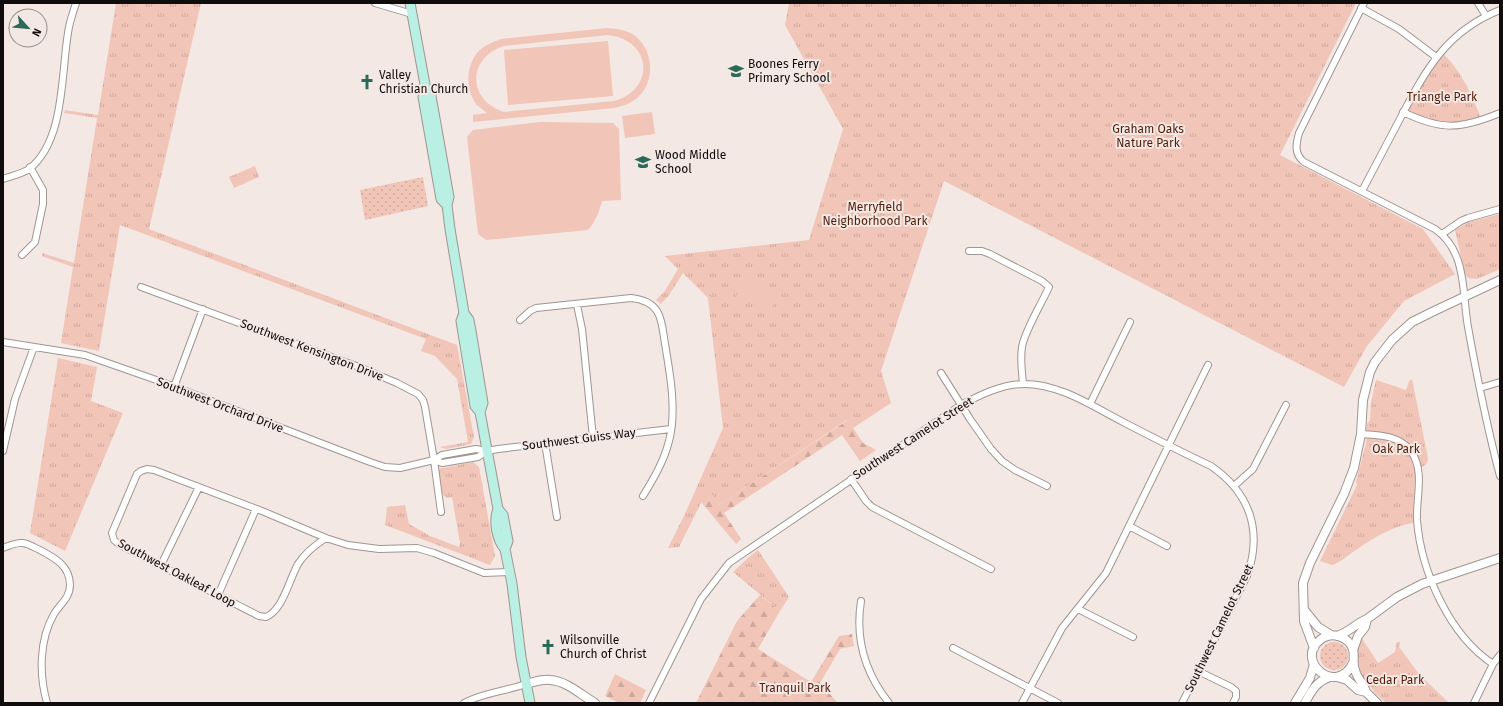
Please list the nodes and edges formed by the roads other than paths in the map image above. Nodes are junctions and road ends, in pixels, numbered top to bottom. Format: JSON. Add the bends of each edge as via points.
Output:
{"nodes":[{"id":1,"x":76,"y":3,"type":"edge"},
{"id":2,"x":375,"y":3,"type":"edge"},
{"id":3,"x":410,"y":3,"type":"edge"},
{"id":4,"x":1478,"y":3,"type":"edge"},
{"id":5,"x":1363,"y":6,"type":"edge"},
{"id":6,"x":1500,"y":10,"type":"edge"},
{"id":7,"x":412,"y":14,"type":"junction"},
{"id":8,"x":1486,"y":16,"type":"junction"},
{"id":9,"x":1436,"y":57,"type":"junction"},
{"id":10,"x":1403,"y":112,"type":"junction"},
{"id":11,"x":1500,"y":112,"type":"edge"},
{"id":12,"x":30,"y":167,"type":"junction"},
{"id":13,"x":3,"y":179,"type":"edge"},
{"id":14,"x":1362,"y":190,"type":"junction"},
{"id":15,"x":1500,"y":209,"type":"edge"},
{"id":16,"x":1442,"y":234,"type":"junction"},
{"id":17,"x":968,"y":251,"type":"dead end"},
{"id":18,"x":22,"y":255,"type":"dead end"},
{"id":19,"x":1500,"y":280,"type":"edge"},
{"id":20,"x":141,"y":287,"type":"dead end"},
{"id":21,"x":1464,"y":297,"type":"junction"},
{"id":22,"x":577,"y":305,"type":"junction"},
{"id":23,"x":203,"y":309,"type":"junction"},
{"id":24,"x":520,"y":320,"type":"dead end"},
{"id":25,"x":1130,"y":322,"type":"dead end"},
{"id":26,"x":3,"y":342,"type":"edge"},
{"id":27,"x":34,"y":347,"type":"junction"},
{"id":28,"x":1208,"y":365,"type":"dead end"},
{"id":29,"x":941,"y":373,"type":"dead end"},
{"id":30,"x":1500,"y":382,"type":"edge"},
{"id":31,"x":1023,"y":384,"type":"junction"},
{"id":32,"x":174,"y":387,"type":"junction"},
{"id":33,"x":1480,"y":388,"type":"junction"},
{"id":34,"x":1090,"y":404,"type":"junction"},
{"id":35,"x":961,"y":405,"type":"junction"},
{"id":36,"x":1286,"y":405,"type":"dead end"},
{"id":37,"x":671,"y":429,"type":"junction"},
{"id":38,"x":1361,"y":434,"type":"junction"},
{"id":39,"x":593,"y":438,"type":"junction"},
{"id":40,"x":545,"y":444,"type":"junction"},
{"id":41,"x":1168,"y":445,"type":"junction"},
{"id":42,"x":3,"y":451,"type":"edge"},
{"id":43,"x":487,"y":451,"type":"junction"},
{"id":44,"x":434,"y":460,"type":"junction"},
{"id":45,"x":1499,"y":472,"type":"edge"},
{"id":46,"x":851,"y":479,"type":"junction"},
{"id":47,"x":1047,"y":486,"type":"dead end"},
{"id":48,"x":1234,"y":486,"type":"junction"},
{"id":49,"x":199,"y":487,"type":"junction"},
{"id":50,"x":642,"y":496,"type":"dead end"},
{"id":51,"x":256,"y":509,"type":"junction"},
{"id":52,"x":441,"y":512,"type":"dead end"},
{"id":53,"x":556,"y":517,"type":"dead end"},
{"id":54,"x":1129,"y":526,"type":"junction"},
{"id":55,"x":326,"y":538,"type":"junction"},
{"id":56,"x":1167,"y":546,"type":"dead end"},
{"id":57,"x":3,"y":548,"type":"edge"},
{"id":58,"x":1500,"y":558,"type":"edge"},
{"id":59,"x":161,"y":565,"type":"junction"},
{"id":60,"x":991,"y":569,"type":"dead end"},
{"id":61,"x":509,"y":572,"type":"junction"},
{"id":62,"x":1432,"y":581,"type":"junction"},
{"id":63,"x":218,"y":594,"type":"junction"},
{"id":64,"x":861,"y":601,"type":"dead end"},
{"id":65,"x":1078,"y":609,"type":"junction"},
{"id":66,"x":1305,"y":611,"type":"junction"},
{"id":67,"x":1368,"y":619,"type":"junction"},
{"id":68,"x":1334,"y":635,"type":"junction"},
{"id":69,"x":1133,"y":637,"type":"dead end"},
{"id":70,"x":953,"y":648,"type":"dead end"},
{"id":71,"x":1314,"y":648,"type":"junction"},
{"id":72,"x":1353,"y":650,"type":"junction"},
{"id":73,"x":1500,"y":655,"type":"edge"},
{"id":74,"x":1353,"y":663,"type":"junction"},
{"id":75,"x":1314,"y":664,"type":"junction"},
{"id":76,"x":1493,"y":664,"type":"junction"},
{"id":77,"x":1198,"y":671,"type":"junction"},
{"id":78,"x":1334,"y":677,"type":"junction"},
{"id":79,"x":526,"y":684,"type":"junction"},
{"id":80,"x":1029,"y":688,"type":"junction"},
{"id":81,"x":1366,"y":692,"type":"junction"},
{"id":82,"x":47,"y":703,"type":"edge"},
{"id":83,"x":464,"y":703,"type":"edge"},
{"id":84,"x":530,"y":703,"type":"edge"},
{"id":85,"x":595,"y":703,"type":"edge"},
{"id":86,"x":649,"y":703,"type":"edge"},
{"id":87,"x":889,"y":703,"type":"edge"},
{"id":88,"x":1022,"y":703,"type":"edge"},
{"id":89,"x":1058,"y":703,"type":"edge"},
{"id":90,"x":1182,"y":703,"type":"edge"},
{"id":91,"x":1233,"y":703,"type":"edge"},
{"id":92,"x":1295,"y":703,"type":"edge"},
{"id":93,"x":1305,"y":703,"type":"edge"},
{"id":94,"x":1378,"y":703,"type":"edge"},
{"id":95,"x":1474,"y":703,"type":"edge"}],
"edges":[{"from":1,"to":12,"type":"street","via":[[68,31],[52,136],[44,152]]},
{"from":2,"to":7,"type":"street"},
{"from":3,"to":7,"type":"main road"},
{"from":4,"to":8,"type":"street"},
{"from":5,"to":9,"type":"street","via":[[1399,28]]},
{"from":5,"to":14,"type":"street","via":[[1299,133],[1296,149],[1304,162]]},
{"from":6,"to":8,"type":"street"},
{"from":7,"to":43,"type":"main road","via":[[426,90],[423,98],[441,199],[447,205],[464,313],[461,321],[475,406],[480,412]]},
{"from":8,"to":9,"type":"street","via":[[1460,33]]},
{"from":9,"to":10,"type":"street"},
{"from":10,"to":11,"type":"street","via":[[1428,123],[1447,126],[1475,122]]},
{"from":10,"to":14,"type":"street"},
{"from":12,"to":13,"type":"street"},
{"from":12,"to":18,"type":"street","via":[[43,190],[43,204],[35,242]]},
{"from":14,"to":16,"type":"street"},
{"from":15,"to":16,"type":"street","via":[[1461,221]]},
{"from":16,"to":21,"type":"street","via":[[1457,258]]},
{"from":17,"to":31,"type":"street","via":[[990,254],[1049,287],[1022,346]]},
{"from":19,"to":21,"type":"street"},
{"from":20,"to":23,"type":"street","name":"Southwest Kensington Drive"},
{"from":21,"to":33,"type":"street"},
{"from":21,"to":38,"type":"street","via":[[1412,322],[1392,340],[1370,372],[1364,391]]},
{"from":22,"to":24,"type":"street","via":[[536,308]]},
{"from":22,"to":37,"type":"street","via":[[631,298],[646,301],[654,307],[660,318],[672,388]]},
{"from":22,"to":39,"type":"street"},
{"from":23,"to":32,"type":"street"},
{"from":23,"to":44,"type":"street","name":"Southwest Kensington Drive","via":[[359,367],[418,394],[425,407]]},
{"from":25,"to":34,"type":"street"},
{"from":26,"to":27,"type":"street","name":"Southwest Orchard Drive"},
{"from":27,"to":32,"type":"street","name":"Southwest Orchard Drive","via":[[85,355]]},
{"from":27,"to":42,"type":"street","via":[[15,398]]},
{"from":28,"to":41,"type":"street"},
{"from":29,"to":35,"type":"street"},
{"from":30,"to":33,"type":"street"},
{"from":31,"to":34,"type":"street","name":"Southwest Camelot Street","via":[[1060,390]]},
{"from":31,"to":35,"type":"street","name":"Southwest Camelot Street","via":[[984,393]]},
{"from":32,"to":44,"type":"street","name":"Southwest Orchard Drive","via":[[385,467],[400,468]]},
{"from":33,"to":45,"type":"street"},
{"from":34,"to":41,"type":"street","name":"Southwest Camelot Street"},
{"from":35,"to":46,"type":"street","name":"Southwest Camelot Street"},
{"from":35,"to":47,"type":"street","via":[[991,450],[1002,461]]},
{"from":36,"to":48,"type":"street","via":[[1253,469]]},
{"from":37,"to":39,"type":"street","name":"Southwest Guiss Way"},
{"from":37,"to":50,"type":"street","via":[[664,458]]},
{"from":38,"to":62,"type":"street","via":[[1393,438],[1406,446],[1413,455],[1419,475],[1417,521]]},
{"from":38,"to":66,"type":"street","via":[[1349,482],[1306,572],[1303,591]]},
{"from":39,"to":40,"type":"street","name":"Southwest Guiss Way"},
{"from":40,"to":43,"type":"street","name":"Southwest Guiss Way"},
{"from":40,"to":53,"type":"street"},
{"from":41,"to":48,"type":"street","name":"Southwest Camelot Street","via":[[1210,466]]},
{"from":41,"to":54,"type":"street"},
{"from":43,"to":44,"type":"street","name":"Southwest Orchard Drive","via":[[478,457],[442,463]]},
{"from":43,"to":61,"type":"main road","via":[[498,509],[503,515],[508,541],[505,549]]},
{"from":44,"to":52,"type":"street","name":"Southwest Kensington Drive"},
{"from":46,"to":60,"type":"street","via":[[872,507]]},
{"from":46,"to":86,"type":"street","name":"Southwest Camelot Street","via":[[729,563],[701,599]]},
{"from":48,"to":77,"type":"street","name":"Southwest Camelot Street","via":[[1243,498],[1250,515],[1254,553],[1246,576]]},
{"from":49,"to":51,"type":"street","name":"Southwest Oakleaf Loop"},
{"from":49,"to":59,"type":"street"},
{"from":49,"to":59,"type":"street","name":"Southwest Oakleaf Loop","via":[[147,469],[141,471],[134,479],[112,533],[114,540]]},
{"from":51,"to":55,"type":"street","name":"Southwest Oakleaf Loop"},
{"from":51,"to":63,"type":"street"},
{"from":54,"to":56,"type":"street"},
{"from":54,"to":65,"type":"street","via":[[1106,573]]},
{"from":55,"to":61,"type":"street","name":"Southwest Oakleaf Loop","via":[[364,548],[417,548],[484,573]]},
{"from":55,"to":63,"type":"street","name":"Southwest Oakleaf Loop","via":[[314,546],[298,563],[279,606],[272,614],[266,617],[259,616]]},
{"from":57,"to":82,"type":"street","via":[[23,543],[35,548],[61,562],[69,579],[68,596],[50,622],[43,651],[41,669]]},
{"from":58,"to":62,"type":"street"},
{"from":59,"to":63,"type":"street","name":"Southwest Oakleaf Loop"},
{"from":61,"to":79,"type":"main road"},
{"from":62,"to":67,"type":"street","via":[[1404,592]]},
{"from":62,"to":76,"type":"street","via":[[1446,612],[1460,634]]},
{"from":64,"to":87,"type":"street","via":[[858,618],[863,653],[874,682]]},
{"from":65,"to":69,"type":"street"},
{"from":65,"to":80,"type":"street","via":[[1062,628]]},
{"from":66,"to":68,"type":"street","via":[[1318,627]]},
{"from":66,"to":71,"type":"street","via":[[1304,621]]},
{"from":67,"to":68,"type":"street","via":[[1360,622],[1349,632]]},
{"from":67,"to":72,"type":"street"},
{"from":68,"to":71,"type":"street","via":[[1320,640]]},
{"from":68,"to":72,"type":"street","via":[[1346,640]]},
{"from":70,"to":80,"type":"street"},
{"from":71,"to":75,"type":"street"},
{"from":72,"to":74,"type":"street"},
{"from":73,"to":76,"type":"street"},
{"from":74,"to":78,"type":"street","via":[[1346,673]]},
{"from":74,"to":81,"type":"street"},
{"from":75,"to":78,"type":"street","via":[[1320,672]]},
{"from":75,"to":92,"type":"street","via":[[1310,678]]},
{"from":76,"to":95,"type":"street"},
{"from":77,"to":90,"type":"street","name":"Southwest Camelot Street"},
{"from":77,"to":91,"type":"street","via":[[1236,691]]},
{"from":78,"to":81,"type":"street","via":[[1347,680],[1358,690]]},
{"from":78,"to":93,"type":"street","via":[[1322,680],[1313,688]]},
{"from":79,"to":83,"type":"street"},
{"from":79,"to":84,"type":"main road"},
{"from":79,"to":85,"type":"street","via":[[554,680]]},
{"from":80,"to":88,"type":"street"},
{"from":80,"to":89,"type":"street"},
{"from":81,"to":94,"type":"street"}]}
